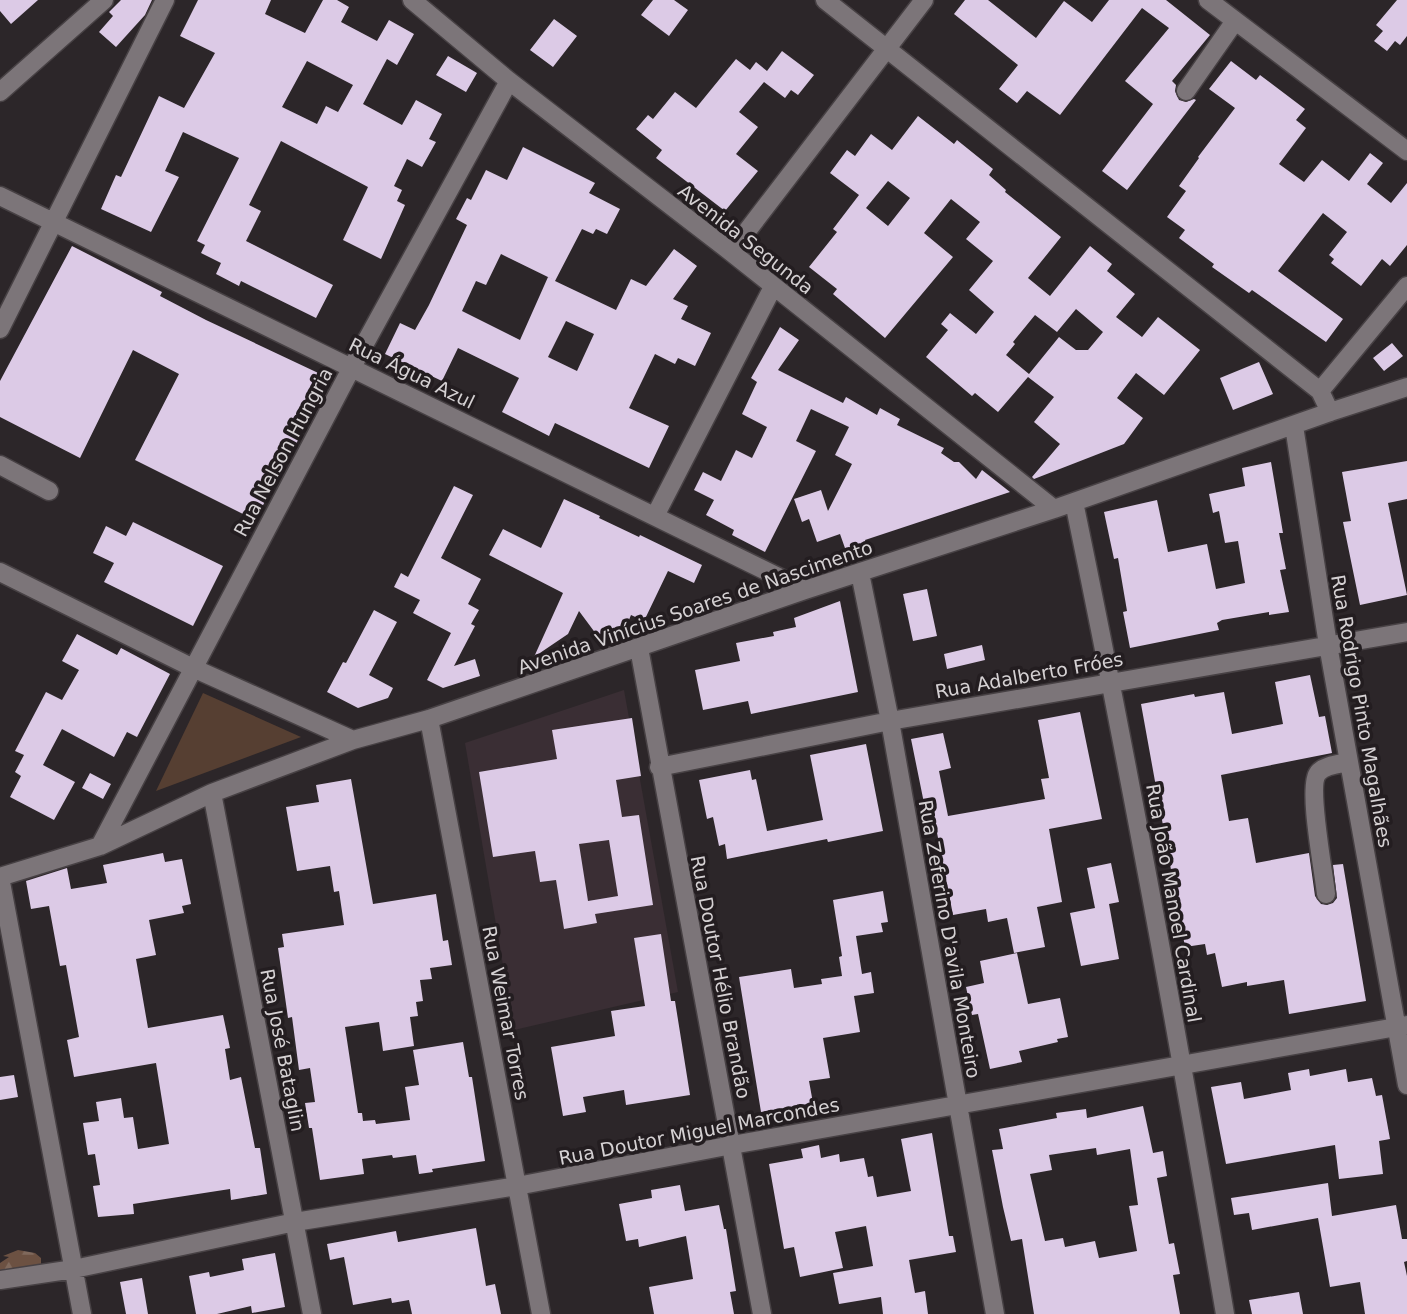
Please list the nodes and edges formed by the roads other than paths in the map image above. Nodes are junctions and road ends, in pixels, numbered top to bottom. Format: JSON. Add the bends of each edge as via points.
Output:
{"nodes":[{"id":1,"x":104,"y":0,"type":"edge"},
{"id":2,"x":165,"y":0,"type":"edge"},
{"id":3,"x":412,"y":0,"type":"edge"},
{"id":4,"x":825,"y":0,"type":"edge"},
{"id":5,"x":924,"y":0,"type":"edge"},
{"id":6,"x":1208,"y":0,"type":"edge"},
{"id":7,"x":1235,"y":21,"type":"junction"},
{"id":8,"x":887,"y":47,"type":"junction"},
{"id":9,"x":509,"y":81,"type":"junction"},
{"id":10,"x":1186,"y":91,"type":"dead end"},
{"id":11,"x":0,"y":92,"type":"edge"},
{"id":12,"x":1407,"y":151,"type":"edge"},
{"id":13,"x":0,"y":196,"type":"edge"},
{"id":14,"x":55,"y":222,"type":"junction"},
{"id":15,"x":730,"y":252,"type":"junction"},
{"id":16,"x":1407,"y":286,"type":"edge"},
{"id":17,"x":773,"y":287,"type":"junction"},
{"id":18,"x":0,"y":329,"type":"edge"},
{"id":19,"x":352,"y":367,"type":"junction"},
{"id":20,"x":1407,"y":387,"type":"edge"},
{"id":21,"x":1320,"y":391,"type":"junction"},
{"id":22,"x":1330,"y":412,"type":"junction"},
{"id":23,"x":1294,"y":426,"type":"junction"},
{"id":24,"x":0,"y":465,"type":"edge"},
{"id":25,"x":49,"y":491,"type":"dead end"},
{"id":26,"x":1074,"y":502,"type":"junction"},
{"id":27,"x":1054,"y":509,"type":"junction"},
{"id":28,"x":655,"y":516,"type":"junction"},
{"id":29,"x":0,"y":572,"type":"edge"},
{"id":30,"x":860,"y":573,"type":"junction"},
{"id":31,"x":805,"y":590,"type":"junction"},
{"id":32,"x":1407,"y":632,"type":"edge"},
{"id":33,"x":1328,"y":645,"type":"junction"},
{"id":34,"x":639,"y":648,"type":"junction"},
{"id":35,"x":193,"y":668,"type":"junction"},
{"id":36,"x":1112,"y":681,"type":"junction"},
{"id":37,"x":429,"y":719,"type":"junction"},
{"id":38,"x":890,"y":721,"type":"junction"},
{"id":39,"x":353,"y":740,"type":"junction"},
{"id":40,"x":1349,"y":762,"type":"junction"},
{"id":41,"x":659,"y":767,"type":"junction"},
{"id":42,"x":212,"y":793,"type":"junction"},
{"id":43,"x":100,"y":846,"type":"junction"},
{"id":44,"x":0,"y":877,"type":"edge"},
{"id":45,"x":1326,"y":894,"type":"dead end"},
{"id":46,"x":1402,"y":1026,"type":"edge"},
{"id":47,"x":1183,"y":1066,"type":"junction"},
{"id":48,"x":1407,"y":1085,"type":"edge"},
{"id":49,"x":959,"y":1105,"type":"junction"},
{"id":50,"x":732,"y":1145,"type":"junction"},
{"id":51,"x":517,"y":1186,"type":"junction"},
{"id":52,"x":295,"y":1222,"type":"junction"},
{"id":53,"x":74,"y":1269,"type":"junction"},
{"id":54,"x":0,"y":1280,"type":"edge"},
{"id":55,"x":82,"y":1314,"type":"edge"},
{"id":56,"x":312,"y":1314,"type":"edge"},
{"id":57,"x":541,"y":1314,"type":"edge"},
{"id":58,"x":762,"y":1314,"type":"edge"},
{"id":59,"x":995,"y":1314,"type":"edge"},
{"id":60,"x":1225,"y":1314,"type":"edge"}],
"edges":[{"from":1,"to":11,"type":"street"},
{"from":2,"to":14,"type":"street"},
{"from":3,"to":9,"type":"street","name":"Avenida Segunda"},
{"from":4,"to":8,"type":"street"},
{"from":5,"to":8,"type":"street"},
{"from":6,"to":7,"type":"street"},
{"from":7,"to":10,"type":"street"},
{"from":7,"to":12,"type":"street"},
{"from":8,"to":15,"type":"street"},
{"from":8,"to":21,"type":"street"},
{"from":9,"to":15,"type":"street","name":"Avenida Segunda"},
{"from":9,"to":19,"type":"street","name":"Rua Nelson Hungria"},
{"from":13,"to":14,"type":"street","name":"Rua Água Azul"},
{"from":14,"to":18,"type":"street"},
{"from":14,"to":19,"type":"street","name":"Rua Água Azul"},
{"from":15,"to":17,"type":"street","name":"Avenida Segunda"},
{"from":16,"to":21,"type":"street"},
{"from":17,"to":27,"type":"street","name":"Avenida Segunda"},
{"from":17,"to":28,"type":"street"},
{"from":19,"to":28,"type":"street","name":"Rua Água Azul"},
{"from":19,"to":35,"type":"street","name":"Rua Nelson Hungria"},
{"from":20,"to":22,"type":"street","name":"Avenida Vinícius Soares de Nascimento"},
{"from":21,"to":22,"type":"street"},
{"from":22,"to":23,"type":"street","name":"Avenida Vinícius Soares de Nascimento"},
{"from":23,"to":26,"type":"street","name":"Avenida Vinícius Soares de Nascimento"},
{"from":23,"to":33,"type":"street","name":"Rua Rodrigo Pinto Magalhães"},
{"from":24,"to":25,"type":"street"},
{"from":26,"to":27,"type":"street","name":"Avenida Vinícius Soares de Nascimento"},
{"from":26,"to":36,"type":"street","name":"Rua João Manoel Cardinal"},
{"from":27,"to":30,"type":"street","name":"Avenida Vinícius Soares de Nascimento"},
{"from":28,"to":31,"type":"street","name":"Rua Água Azul"},
{"from":29,"to":35,"type":"street"},
{"from":30,"to":31,"type":"street","name":"Avenida Vinícius Soares de Nascimento"},
{"from":30,"to":38,"type":"street","name":"Rua Zeferino D'avila Monteiro"},
{"from":31,"to":34,"type":"street","name":"Avenida Vinícius Soares de Nascimento"},
{"from":32,"to":33,"type":"street","name":"Rua Adalberto Fróes"},
{"from":33,"to":36,"type":"street","name":"Rua Adalberto Fróes"},
{"from":33,"to":40,"type":"street","name":"Rua Rodrigo Pinto Magalhães"},
{"from":34,"to":37,"type":"street","name":"Avenida Vinícius Soares de Nascimento"},
{"from":34,"to":41,"type":"street","name":"Rua Doutor Hélio Brandão"},
{"from":35,"to":39,"type":"street"},
{"from":35,"to":43,"type":"street","name":"Rua Nelson Hungria"},
{"from":36,"to":38,"type":"street","name":"Rua Adalberto Fróes"},
{"from":36,"to":47,"type":"street","name":"Rua João Manoel Cardinal"},
{"from":37,"to":39,"type":"street","name":"Avenida Vinícius Soares de Nascimento"},
{"from":37,"to":51,"type":"street","name":"Rua Weimar Torres"},
{"from":38,"to":41,"type":"street","name":"Rua Adalberto Fróes"},
{"from":38,"to":49,"type":"street","name":"Rua Zeferino D'avila Monteiro"},
{"from":39,"to":42,"type":"street","name":"Avenida Vinícius Soares de Nascimento"},
{"from":40,"to":45,"type":"street","via":[[1324,768],[1314,781]]},
{"from":40,"to":46,"type":"street","name":"Rua Rodrigo Pinto Magalhães"},
{"from":41,"to":50,"type":"street","name":"Rua Doutor Hélio Brandão"},
{"from":42,"to":43,"type":"street","name":"Avenida Vinícius Soares de Nascimento"},
{"from":42,"to":52,"type":"street","name":"Rua José Bataglin"},
{"from":43,"to":44,"type":"street","name":"Avenida Vinícius Soares de Nascimento"},
{"from":44,"to":53,"type":"street"},
{"from":46,"to":47,"type":"street","name":"Rua Doutor Miguel Marcondes"},
{"from":46,"to":48,"type":"street","name":"Rua Rodrigo Pinto Magalhães"},
{"from":47,"to":49,"type":"street","name":"Rua Doutor Miguel Marcondes"},
{"from":47,"to":60,"type":"street","name":"Rua João Manoel Cardinal"},
{"from":49,"to":50,"type":"street","name":"Rua Doutor Miguel Marcondes"},
{"from":49,"to":59,"type":"street","name":"Rua Zeferino D'avila Monteiro"},
{"from":50,"to":51,"type":"street","name":"Rua Doutor Miguel Marcondes"},
{"from":50,"to":58,"type":"street","name":"Rua Doutor Hélio Brandão"},
{"from":51,"to":52,"type":"street","name":"Rua Doutor Miguel Marcondes"},
{"from":51,"to":57,"type":"street","name":"Rua Weimar Torres"},
{"from":52,"to":53,"type":"street","name":"Rua Doutor Miguel Marcondes"},
{"from":52,"to":56,"type":"street","name":"Rua José Bataglin"},
{"from":53,"to":54,"type":"street","name":"Rua Doutor Miguel Marcondes"},
{"from":53,"to":55,"type":"street"}]}
